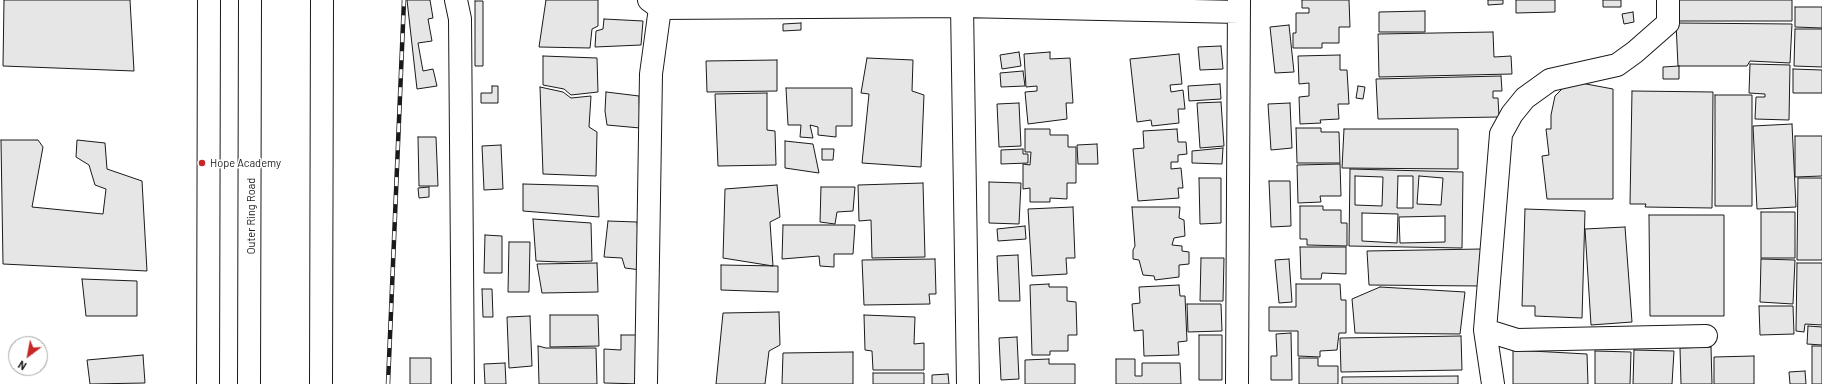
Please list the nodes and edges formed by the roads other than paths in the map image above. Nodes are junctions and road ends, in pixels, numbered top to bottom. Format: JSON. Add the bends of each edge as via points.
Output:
{"nodes":[{"id":1,"x":209,"y":0,"type":"edge"},
{"id":2,"x":250,"y":0,"type":"edge"},
{"id":3,"x":322,"y":0,"type":"edge"},
{"id":4,"x":456,"y":0,"type":"edge"},
{"id":5,"x":1668,"y":0,"type":"edge"},
{"id":6,"x":654,"y":4,"type":"edge"},
{"id":7,"x":962,"y":6,"type":"junction"},
{"id":8,"x":1239,"y":6,"type":"edge"},
{"id":9,"x":1485,"y":330,"type":"junction"},
{"id":10,"x":1706,"y":336,"type":"dead end"},
{"id":11,"x":646,"y":382,"type":"dead end"},
{"id":12,"x":208,"y":384,"type":"edge"},
{"id":13,"x":250,"y":384,"type":"edge"},
{"id":14,"x":321,"y":384,"type":"edge"},
{"id":15,"x":463,"y":384,"type":"edge"},
{"id":16,"x":968,"y":384,"type":"edge"},
{"id":17,"x":1237,"y":384,"type":"edge"},
{"id":18,"x":1493,"y":384,"type":"edge"}],
"edges":[{"from":1,"to":12,"type":"street"},
{"from":2,"to":13,"type":"street","name":"Outer Ring Road"},
{"from":3,"to":14,"type":"street"},
{"from":4,"to":15,"type":"street","via":[[460,19]]},
{"from":5,"to":9,"type":"street","via":[[1668,23],[1617,65],[1550,80],[1525,98],[1512,114],[1502,134]]},
{"from":6,"to":7,"type":"street"},
{"from":6,"to":11,"type":"street"},
{"from":7,"to":8,"type":"street"},
{"from":7,"to":16,"type":"street"},
{"from":8,"to":17,"type":"street"},
{"from":9,"to":10,"type":"street","via":[[1517,340]]},
{"from":9,"to":18,"type":"street"}]}
